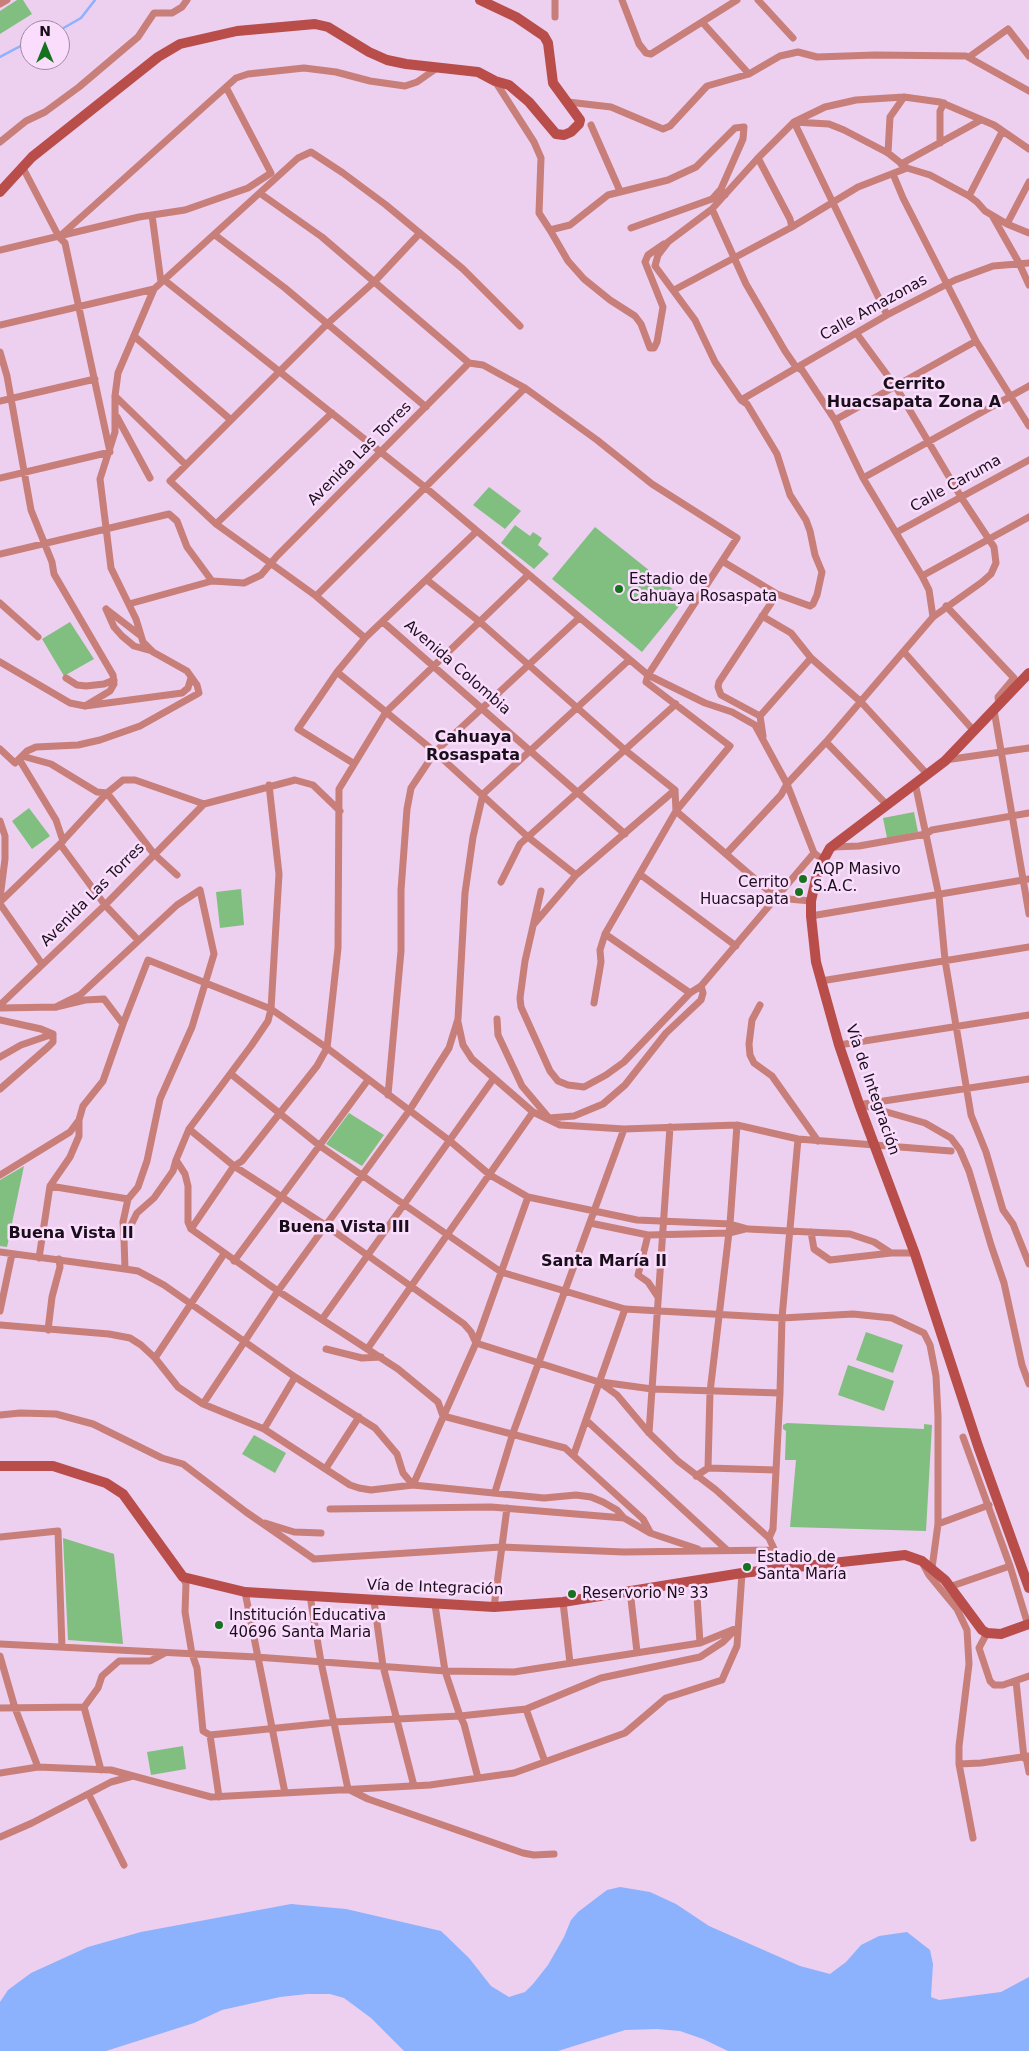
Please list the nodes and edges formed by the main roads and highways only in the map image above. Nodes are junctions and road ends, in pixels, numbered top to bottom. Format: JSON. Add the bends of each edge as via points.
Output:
{"nodes":[{"id":1,"x":480,"y":0,"type":"edge"},
{"id":2,"x":0,"y":192,"type":"edge"},
{"id":3,"x":1029,"y":673,"type":"edge"},
{"id":4,"x":0,"y":1466,"type":"edge"},
{"id":5,"x":1029,"y":1588,"type":"edge"},
{"id":6,"x":1028,"y":1624,"type":"edge"}],
"edges":[{"from":1,"to":2,"type":"main road","via":[[516,17],[544,36],[548,43],[553,82],[580,120],[564,135],[556,134],[509,84],[478,72],[387,60],[328,27],[315,24],[224,33],[180,44],[151,63],[32,157]]},
{"from":3,"to":5,"type":"main road","name":"Vía de Integración","via":[[945,760],[818,856],[811,901],[816,962],[839,1045]]},
{"from":4,"to":6,"type":"main road","name":"Vía de Integración","via":[[53,1466],[116,1488],[139,1514],[183,1577],[245,1592],[494,1607],[563,1602],[742,1573],[905,1555],[922,1561],[952,1586],[987,1633],[1001,1634]]}]}
